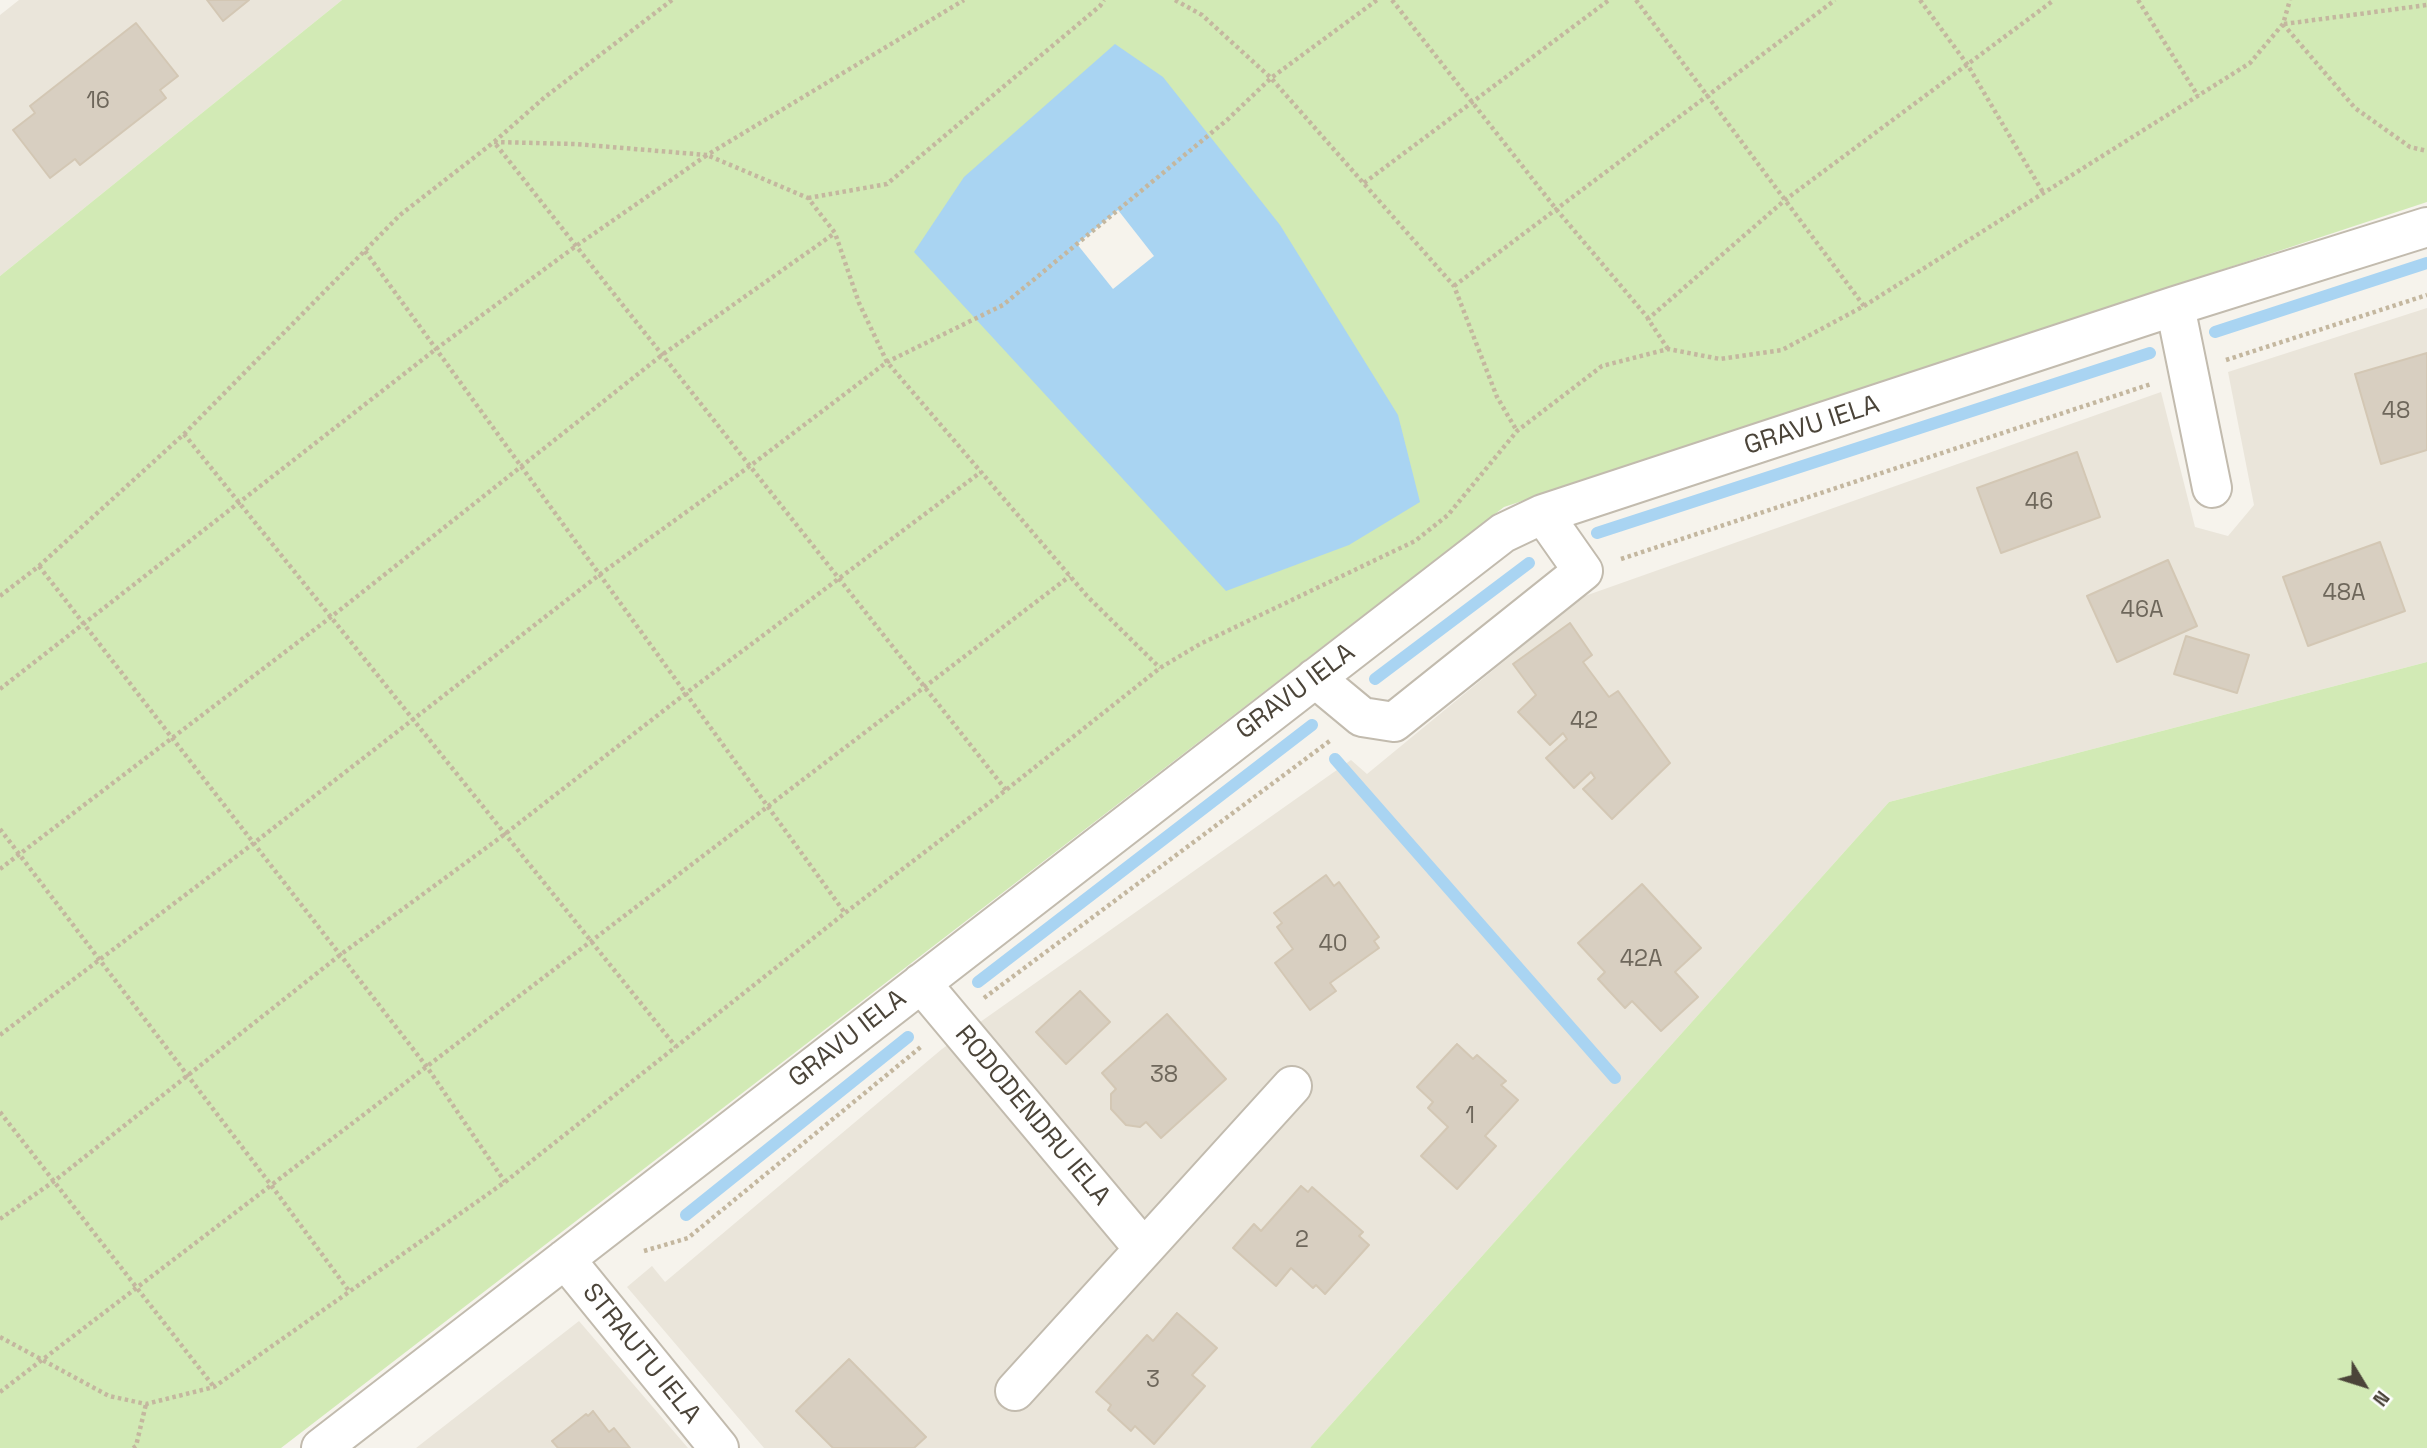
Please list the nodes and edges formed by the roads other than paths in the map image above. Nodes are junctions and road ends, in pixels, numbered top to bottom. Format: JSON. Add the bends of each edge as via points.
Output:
{"nodes":[{"id":1,"x":2427,"y":227,"type":"edge"},
{"id":2,"x":2175,"y":306,"type":"junction"},
{"id":3,"x":2213,"y":488,"type":"dead end"},
{"id":4,"x":1543,"y":514,"type":"junction"},
{"id":5,"x":1315,"y":678,"type":"junction"},
{"id":6,"x":921,"y":983,"type":"junction"},
{"id":7,"x":1292,"y":1086,"type":"dead end"},
{"id":8,"x":1144,"y":1249,"type":"junction"},
{"id":9,"x":565,"y":1259,"type":"junction"},
{"id":10,"x":1015,"y":1391,"type":"dead end"},
{"id":11,"x":321,"y":1448,"type":"edge"},
{"id":12,"x":719,"y":1448,"type":"edge"}],
"edges":[{"from":1,"to":2,"type":"street","name":"GRAVU IELA"},
{"from":2,"to":3,"type":"street"},
{"from":2,"to":4,"type":"street","name":"GRAVU IELA"},
{"from":4,"to":5,"type":"street","name":"GRAVU IELA","via":[[1503,533]]},
{"from":4,"to":5,"type":"street","via":[[1583,571],[1394,722],[1362,717]]},
{"from":5,"to":6,"type":"street","name":"GRAVU IELA"},
{"from":6,"to":8,"type":"street","name":"RODODENDRU IELA"},
{"from":6,"to":9,"type":"street","name":"GRAVU IELA"},
{"from":7,"to":8,"type":"street"},
{"from":8,"to":10,"type":"street"},
{"from":9,"to":11,"type":"street","name":"GRAVU IELA"},
{"from":9,"to":12,"type":"street","name":"STRAUTU IELA"}]}
